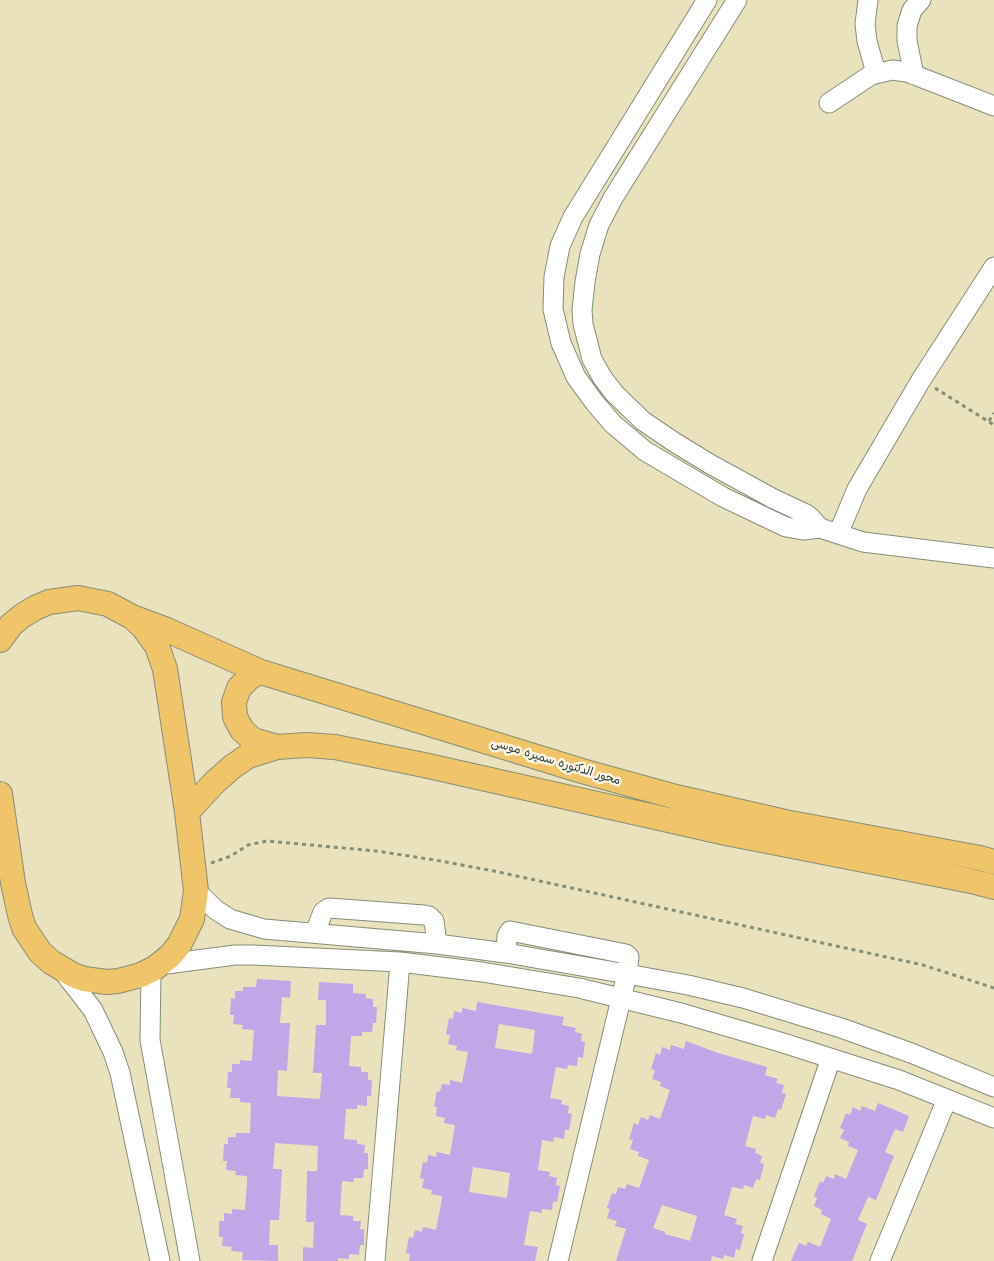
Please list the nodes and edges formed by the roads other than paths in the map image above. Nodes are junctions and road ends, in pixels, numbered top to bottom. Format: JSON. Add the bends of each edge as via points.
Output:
{"nodes":[{"id":1,"x":707,"y":0,"type":"edge"},
{"id":2,"x":737,"y":0,"type":"edge"},
{"id":3,"x":868,"y":0,"type":"edge"},
{"id":4,"x":922,"y":0,"type":"edge"},
{"id":5,"x":876,"y":73,"type":"junction"},
{"id":6,"x":914,"y":75,"type":"junction"},
{"id":7,"x":829,"y":103,"type":"dead end"},
{"id":8,"x":994,"y":106,"type":"edge"},
{"id":9,"x":994,"y":267,"type":"edge"},
{"id":10,"x":710,"y":464,"type":"junction"},
{"id":11,"x":699,"y":483,"type":"junction"},
{"id":12,"x":820,"y":528,"type":"junction"},
{"id":13,"x":838,"y":534,"type":"junction"},
{"id":14,"x":994,"y":558,"type":"edge"},
{"id":15,"x":132,"y":616,"type":"junction"},
{"id":16,"x":1,"y":638,"type":"edge"},
{"id":17,"x":261,"y":672,"type":"junction"},
{"id":18,"x":277,"y":747,"type":"junction"},
{"id":19,"x":0,"y":794,"type":"edge"},
{"id":20,"x":187,"y":812,"type":"junction"},
{"id":21,"x":994,"y":862,"type":"edge"},
{"id":22,"x":6,"y":878,"type":"edge"},
{"id":23,"x":994,"y":887,"type":"edge"},
{"id":24,"x":196,"y":891,"type":"junction"},
{"id":25,"x":315,"y":933,"type":"junction"},
{"id":26,"x":437,"y":944,"type":"junction"},
{"id":27,"x":400,"y":962,"type":"junction"},
{"id":28,"x":155,"y":968,"type":"junction"},
{"id":29,"x":62,"y":970,"type":"junction"},
{"id":30,"x":627,"y":974,"type":"junction"},
{"id":31,"x":621,"y":999,"type":"junction"},
{"id":32,"x":831,"y":1058,"type":"junction"},
{"id":33,"x":994,"y":1087,"type":"edge"},
{"id":34,"x":947,"y":1100,"type":"junction"},
{"id":35,"x":994,"y":1118,"type":"edge"},
{"id":36,"x":188,"y":1253,"type":"edge"},
{"id":37,"x":159,"y":1255,"type":"edge"},
{"id":38,"x":375,"y":1261,"type":"edge"},
{"id":39,"x":558,"y":1261,"type":"edge"},
{"id":40,"x":762,"y":1261,"type":"edge"},
{"id":41,"x":880,"y":1261,"type":"edge"}],
"edges":[{"from":1,"to":11,"type":"street","via":[[574,217],[560,246],[554,277],[553,309],[561,344],[576,377],[613,424],[645,451]]},
{"from":2,"to":10,"type":"street","via":[[599,225],[590,254],[582,310],[592,359],[614,393],[643,421]]},
{"from":3,"to":5,"type":"street","via":[[865,24]]},
{"from":4,"to":6,"type":"street","via":[[912,10],[907,26]]},
{"from":5,"to":6,"type":"street","via":[[892,70]]},
{"from":5,"to":7,"type":"street"},
{"from":6,"to":8,"type":"street"},
{"from":9,"to":13,"type":"street","via":[[921,380],[857,488]]},
{"from":10,"to":11,"type":"street"},
{"from":10,"to":12,"type":"street","via":[[806,514]]},
{"from":11,"to":12,"type":"street","via":[[786,527]]},
{"from":12,"to":13,"type":"street"},
{"from":13,"to":14,"type":"street","via":[[863,542]]},
{"from":15,"to":16,"type":"main road","name":"محور الدكتوره سميره موسى","via":[[94,600],[64,599],[49,602],[22,616]]},
{"from":15,"to":17,"type":"main road","name":"محور الدكتوره سميره موسى"},
{"from":15,"to":20,"type":"main road","via":[[150,636],[162,657]]},
{"from":17,"to":18,"type":"main road","via":[[239,688],[234,702],[235,717],[253,740]]},
{"from":17,"to":21,"type":"main road","name":"محور الدكتوره سميره موسى","via":[[676,797],[785,822]]},
{"from":18,"to":20,"type":"main road","via":[[248,756],[232,767]]},
{"from":18,"to":23,"type":"main road","via":[[335,747],[376,754],[707,829]]},
{"from":19,"to":22,"type":"main road"},
{"from":20,"to":24,"type":"main road"},
{"from":22,"to":29,"type":"main road","via":[[31,941]]},
{"from":24,"to":25,"type":"street","via":[[230,919],[264,929]]},
{"from":24,"to":28,"type":"main road","via":[[187,932],[180,945]]},
{"from":25,"to":26,"type":"street"},
{"from":25,"to":26,"type":"street","via":[[323,912],[329,908],[424,915],[434,920]]},
{"from":26,"to":30,"type":"street"},
{"from":27,"to":28,"type":"street","via":[[235,955]]},
{"from":27,"to":31,"type":"street","via":[[526,978]]},
{"from":27,"to":38,"type":"street"},
{"from":28,"to":29,"type":"main road","via":[[130,979],[107,982],[84,979]]},
{"from":28,"to":36,"type":"street","via":[[150,1040]]},
{"from":29,"to":37,"type":"street","via":[[93,1010],[113,1052]]},
{"from":30,"to":31,"type":"street"},
{"from":30,"to":33,"type":"street","via":[[743,998],[842,1028]]},
{"from":31,"to":32,"type":"street","via":[[734,1028]]},
{"from":31,"to":39,"type":"street"},
{"from":32,"to":34,"type":"street"},
{"from":32,"to":40,"type":"street"},
{"from":34,"to":35,"type":"street"},
{"from":34,"to":41,"type":"street"},
{"from":36,"to":37,"type":"street"}]}
